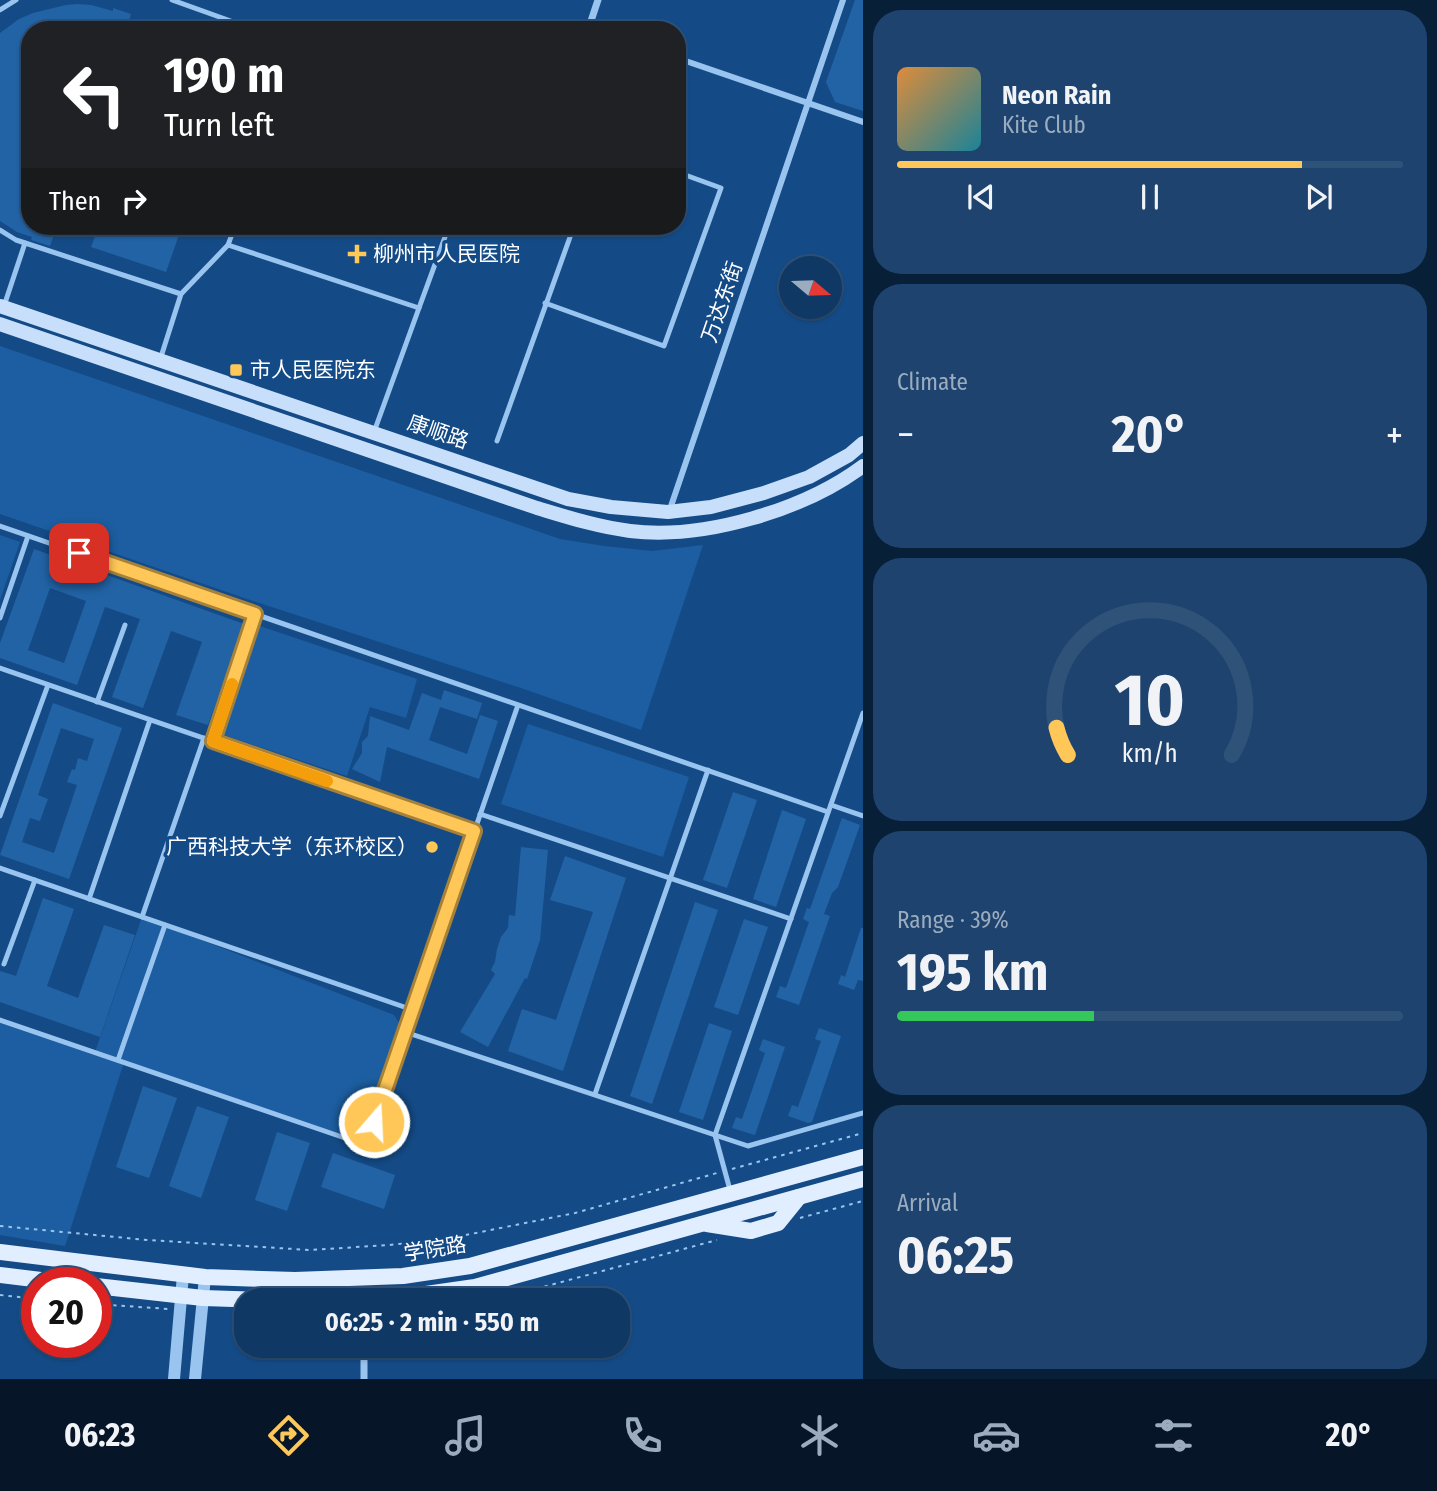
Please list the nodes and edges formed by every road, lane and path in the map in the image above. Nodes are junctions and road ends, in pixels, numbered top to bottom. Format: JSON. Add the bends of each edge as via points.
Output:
{"nodes":[{"id":1,"x":16,"y":0,"type":"edge"},
{"id":2,"x":172,"y":0,"type":"edge"},
{"id":3,"x":598,"y":0,"type":"edge"},
{"id":4,"x":843,"y":0,"type":"edge"},
{"id":5,"x":0,"y":10,"type":"edge"},
{"id":6,"x":231,"y":21,"type":"edge"},
{"id":7,"x":593,"y":21,"type":"edge"},
{"id":8,"x":686,"y":61,"type":"edge"},
{"id":9,"x":808,"y":102,"type":"junction"},
{"id":10,"x":863,"y":122,"type":"edge"},
{"id":11,"x":686,"y":175,"type":"edge"},
{"id":12,"x":0,"y":230,"type":"edge"},
{"id":13,"x":232,"y":235,"type":"edge"},
{"id":14,"x":446,"y":235,"type":"edge"},
{"id":15,"x":570,"y":235,"type":"edge"},
{"id":16,"x":0,"y":236,"type":"edge"},
{"id":17,"x":16,"y":240,"type":"junction"},
{"id":18,"x":25,"y":243,"type":"junction"},
{"id":19,"x":228,"y":245,"type":"junction"},
{"id":20,"x":181,"y":294,"type":"junction"},
{"id":21,"x":545,"y":303,"type":"junction"},
{"id":22,"x":2,"y":306,"type":"edge"},
{"id":23,"x":419,"y":308,"type":"junction"},
{"id":24,"x":0,"y":324,"type":"edge"},
{"id":25,"x":160,"y":360,"type":"junction"},
{"id":26,"x":373,"y":433,"type":"junction"},
{"id":27,"x":497,"y":441,"type":"dead end"},
{"id":28,"x":863,"y":443,"type":"edge"},
{"id":29,"x":863,"y":466,"type":"edge"},
{"id":30,"x":668,"y":512,"type":"junction"},
{"id":31,"x":0,"y":526,"type":"edge"},
{"id":32,"x":29,"y":536,"type":"junction"},
{"id":33,"x":255,"y":614,"type":"junction"},
{"id":34,"x":0,"y":618,"type":"edge"},
{"id":35,"x":125,"y":625,"type":"dead end"},
{"id":36,"x":0,"y":668,"type":"edge"},
{"id":37,"x":48,"y":685,"type":"junction"},
{"id":38,"x":97,"y":702,"type":"junction"},
{"id":39,"x":518,"y":705,"type":"junction"},
{"id":40,"x":863,"y":713,"type":"edge"},
{"id":41,"x":150,"y":720,"type":"junction"},
{"id":42,"x":204,"y":738,"type":"junction"},
{"id":43,"x":213,"y":741,"type":"junction"},
{"id":44,"x":708,"y":770,"type":"junction"},
{"id":45,"x":830,"y":808,"type":"junction"},
{"id":46,"x":480,"y":814,"type":"junction"},
{"id":47,"x":0,"y":816,"type":"edge"},
{"id":48,"x":863,"y":816,"type":"edge"},
{"id":49,"x":474,"y":831,"type":"junction"},
{"id":50,"x":0,"y":868,"type":"edge"},
{"id":51,"x":670,"y":878,"type":"junction"},
{"id":52,"x":35,"y":880,"type":"junction"},
{"id":53,"x":89,"y":899,"type":"junction"},
{"id":54,"x":142,"y":917,"type":"junction"},
{"id":55,"x":791,"y":919,"type":"junction"},
{"id":56,"x":164,"y":925,"type":"junction"},
{"id":57,"x":5,"y":964,"type":"dead end"},
{"id":58,"x":413,"y":1010,"type":"junction"},
{"id":59,"x":0,"y":1020,"type":"edge"},
{"id":60,"x":405,"y":1032,"type":"junction"},
{"id":61,"x":118,"y":1060,"type":"junction"},
{"id":62,"x":595,"y":1094,"type":"junction"},
{"id":63,"x":863,"y":1113,"type":"edge"},
{"id":64,"x":863,"y":1133,"type":"edge"},
{"id":65,"x":715,"y":1135,"type":"junction"},
{"id":66,"x":863,"y":1157,"type":"edge"},
{"id":67,"x":725,"y":1171,"type":"junction"},
{"id":68,"x":863,"y":1179,"type":"edge"},
{"id":69,"x":731,"y":1193,"type":"junction"},
{"id":70,"x":799,"y":1197,"type":"junction"},
{"id":71,"x":863,"y":1202,"type":"edge"},
{"id":72,"x":701,"y":1223,"type":"junction"},
{"id":73,"x":779,"y":1223,"type":"junction"},
{"id":74,"x":0,"y":1226,"type":"edge"},
{"id":75,"x":724,"y":1238,"type":"dead end"},
{"id":76,"x":0,"y":1252,"type":"edge"},
{"id":77,"x":0,"y":1275,"type":"edge"},
{"id":78,"x":183,"y":1275,"type":"junction"},
{"id":79,"x":205,"y":1277,"type":"junction"},
{"id":80,"x":21,"y":1278,"type":"edge"},
{"id":81,"x":112,"y":1288,"type":"edge"},
{"id":82,"x":469,"y":1288,"type":"edge"},
{"id":83,"x":539,"y":1288,"type":"edge"},
{"id":84,"x":0,"y":1295,"type":"edge"},
{"id":85,"x":182,"y":1296,"type":"junction"},
{"id":86,"x":21,"y":1297,"type":"edge"},
{"id":87,"x":203,"y":1298,"type":"junction"},
{"id":88,"x":234,"y":1299,"type":"edge"},
{"id":89,"x":365,"y":1358,"type":"edge"},
{"id":90,"x":174,"y":1379,"type":"edge"},
{"id":91,"x":195,"y":1379,"type":"edge"},
{"id":92,"x":364,"y":1379,"type":"edge"}],
"edges":[{"from":1,"to":5,"type":"lane"},
{"from":2,"to":6,"type":"lane"},
{"from":3,"to":7,"type":"street"},
{"from":4,"to":9,"type":"street","name":"万达东街"},
{"from":8,"to":9,"type":"street"},
{"from":9,"to":10,"type":"street"},
{"from":9,"to":30,"type":"street","name":"万达东街"},
{"from":11,"to":21,"type":"lane","via":[[721,188],[664,346]]},
{"from":12,"to":17,"type":"lane"},
{"from":13,"to":19,"type":"lane"},
{"from":14,"to":23,"type":"lane"},
{"from":15,"to":21,"type":"lane"},
{"from":16,"to":17,"type":"lane"},
{"from":17,"to":18,"type":"lane"},
{"from":18,"to":20,"type":"lane"},
{"from":18,"to":22,"type":"lane"},
{"from":19,"to":20,"type":"lane"},
{"from":19,"to":23,"type":"lane"},
{"from":20,"to":25,"type":"lane"},
{"from":21,"to":27,"type":"lane"},
{"from":22,"to":25,"type":"main road","name":"康顺路"},
{"from":23,"to":26,"type":"lane"},
{"from":24,"to":29,"type":"main road","name":"康顺路","via":[[537,508],[632,531],[711,528],[751,518],[810,498]]},
{"from":25,"to":26,"type":"main road","name":"康顺路"},
{"from":26,"to":30,"type":"main road","name":"康顺路","via":[[568,499]]},
{"from":28,"to":30,"type":"main road","name":"康顺路","via":[[809,477],[764,493],[711,508]]},
{"from":31,"to":32,"type":"lane"},
{"from":32,"to":33,"type":"lane"},
{"from":32,"to":34,"type":"lane"},
{"from":33,"to":39,"type":"lane"},
{"from":33,"to":43,"type":"lane"},
{"from":35,"to":38,"type":"lane"},
{"from":36,"to":37,"type":"lane"},
{"from":37,"to":38,"type":"lane"},
{"from":37,"to":47,"type":"lane"},
{"from":38,"to":41,"type":"lane"},
{"from":39,"to":44,"type":"lane"},
{"from":39,"to":46,"type":"lane"},
{"from":40,"to":45,"type":"lane"},
{"from":41,"to":42,"type":"lane"},
{"from":41,"to":53,"type":"lane"},
{"from":42,"to":43,"type":"lane"},
{"from":42,"to":54,"type":"lane"},
{"from":43,"to":49,"type":"lane"},
{"from":44,"to":45,"type":"lane"},
{"from":44,"to":51,"type":"lane"},
{"from":45,"to":48,"type":"lane"},
{"from":45,"to":55,"type":"lane"},
{"from":46,"to":49,"type":"lane"},
{"from":46,"to":51,"type":"lane"},
{"from":49,"to":58,"type":"lane"},
{"from":50,"to":52,"type":"lane"},
{"from":51,"to":55,"type":"lane"},
{"from":51,"to":62,"type":"lane"},
{"from":52,"to":53,"type":"lane"},
{"from":52,"to":57,"type":"lane"},
{"from":53,"to":54,"type":"lane"},
{"from":54,"to":56,"type":"lane"},
{"from":55,"to":65,"type":"lane"},
{"from":56,"to":58,"type":"lane"},
{"from":56,"to":61,"type":"lane"},
{"from":58,"to":60,"type":"lane"},
{"from":59,"to":61,"type":"lane"},
{"from":60,"to":61,"type":"lane","via":[[374,1122],[362,1135],[345,1138]]},
{"from":60,"to":62,"type":"lane"},
{"from":62,"to":65,"type":"lane"},
{"from":63,"to":65,"type":"lane","via":[[748,1146]]},
{"from":64,"to":67,"type":"path"},
{"from":65,"to":67,"type":"lane"},
{"from":66,"to":69,"type":"main road","name":"学院路"},
{"from":67,"to":69,"type":"lane"},
{"from":67,"to":74,"type":"path","via":[[575,1213],[441,1240],[389,1245],[310,1250]]},
{"from":68,"to":70,"type":"main road","name":"学院路"},
{"from":69,"to":79,"type":"main road","name":"学院路","via":[[470,1266],[344,1279]]},
{"from":70,"to":72,"type":"main road","name":"学院路"},
{"from":70,"to":73,"type":"main road"},
{"from":71,"to":73,"type":"path"},
{"from":72,"to":73,"type":"main road","via":[[751,1231]]},
{"from":72,"to":82,"type":"main road","name":"学院路"},
{"from":75,"to":83,"type":"path"},
{"from":76,"to":78,"type":"main road","name":"学院路"},
{"from":77,"to":80,"type":"main road"},
{"from":78,"to":79,"type":"main road","name":"学院路"},
{"from":78,"to":85,"type":"street"},
{"from":79,"to":87,"type":"street"},
{"from":81,"to":85,"type":"main road"},
{"from":84,"to":86,"type":"path"},
{"from":85,"to":87,"type":"main road"},
{"from":85,"to":90,"type":"street"},
{"from":87,"to":88,"type":"main road"},
{"from":87,"to":91,"type":"street"},
{"from":89,"to":92,"type":"street"}]}
